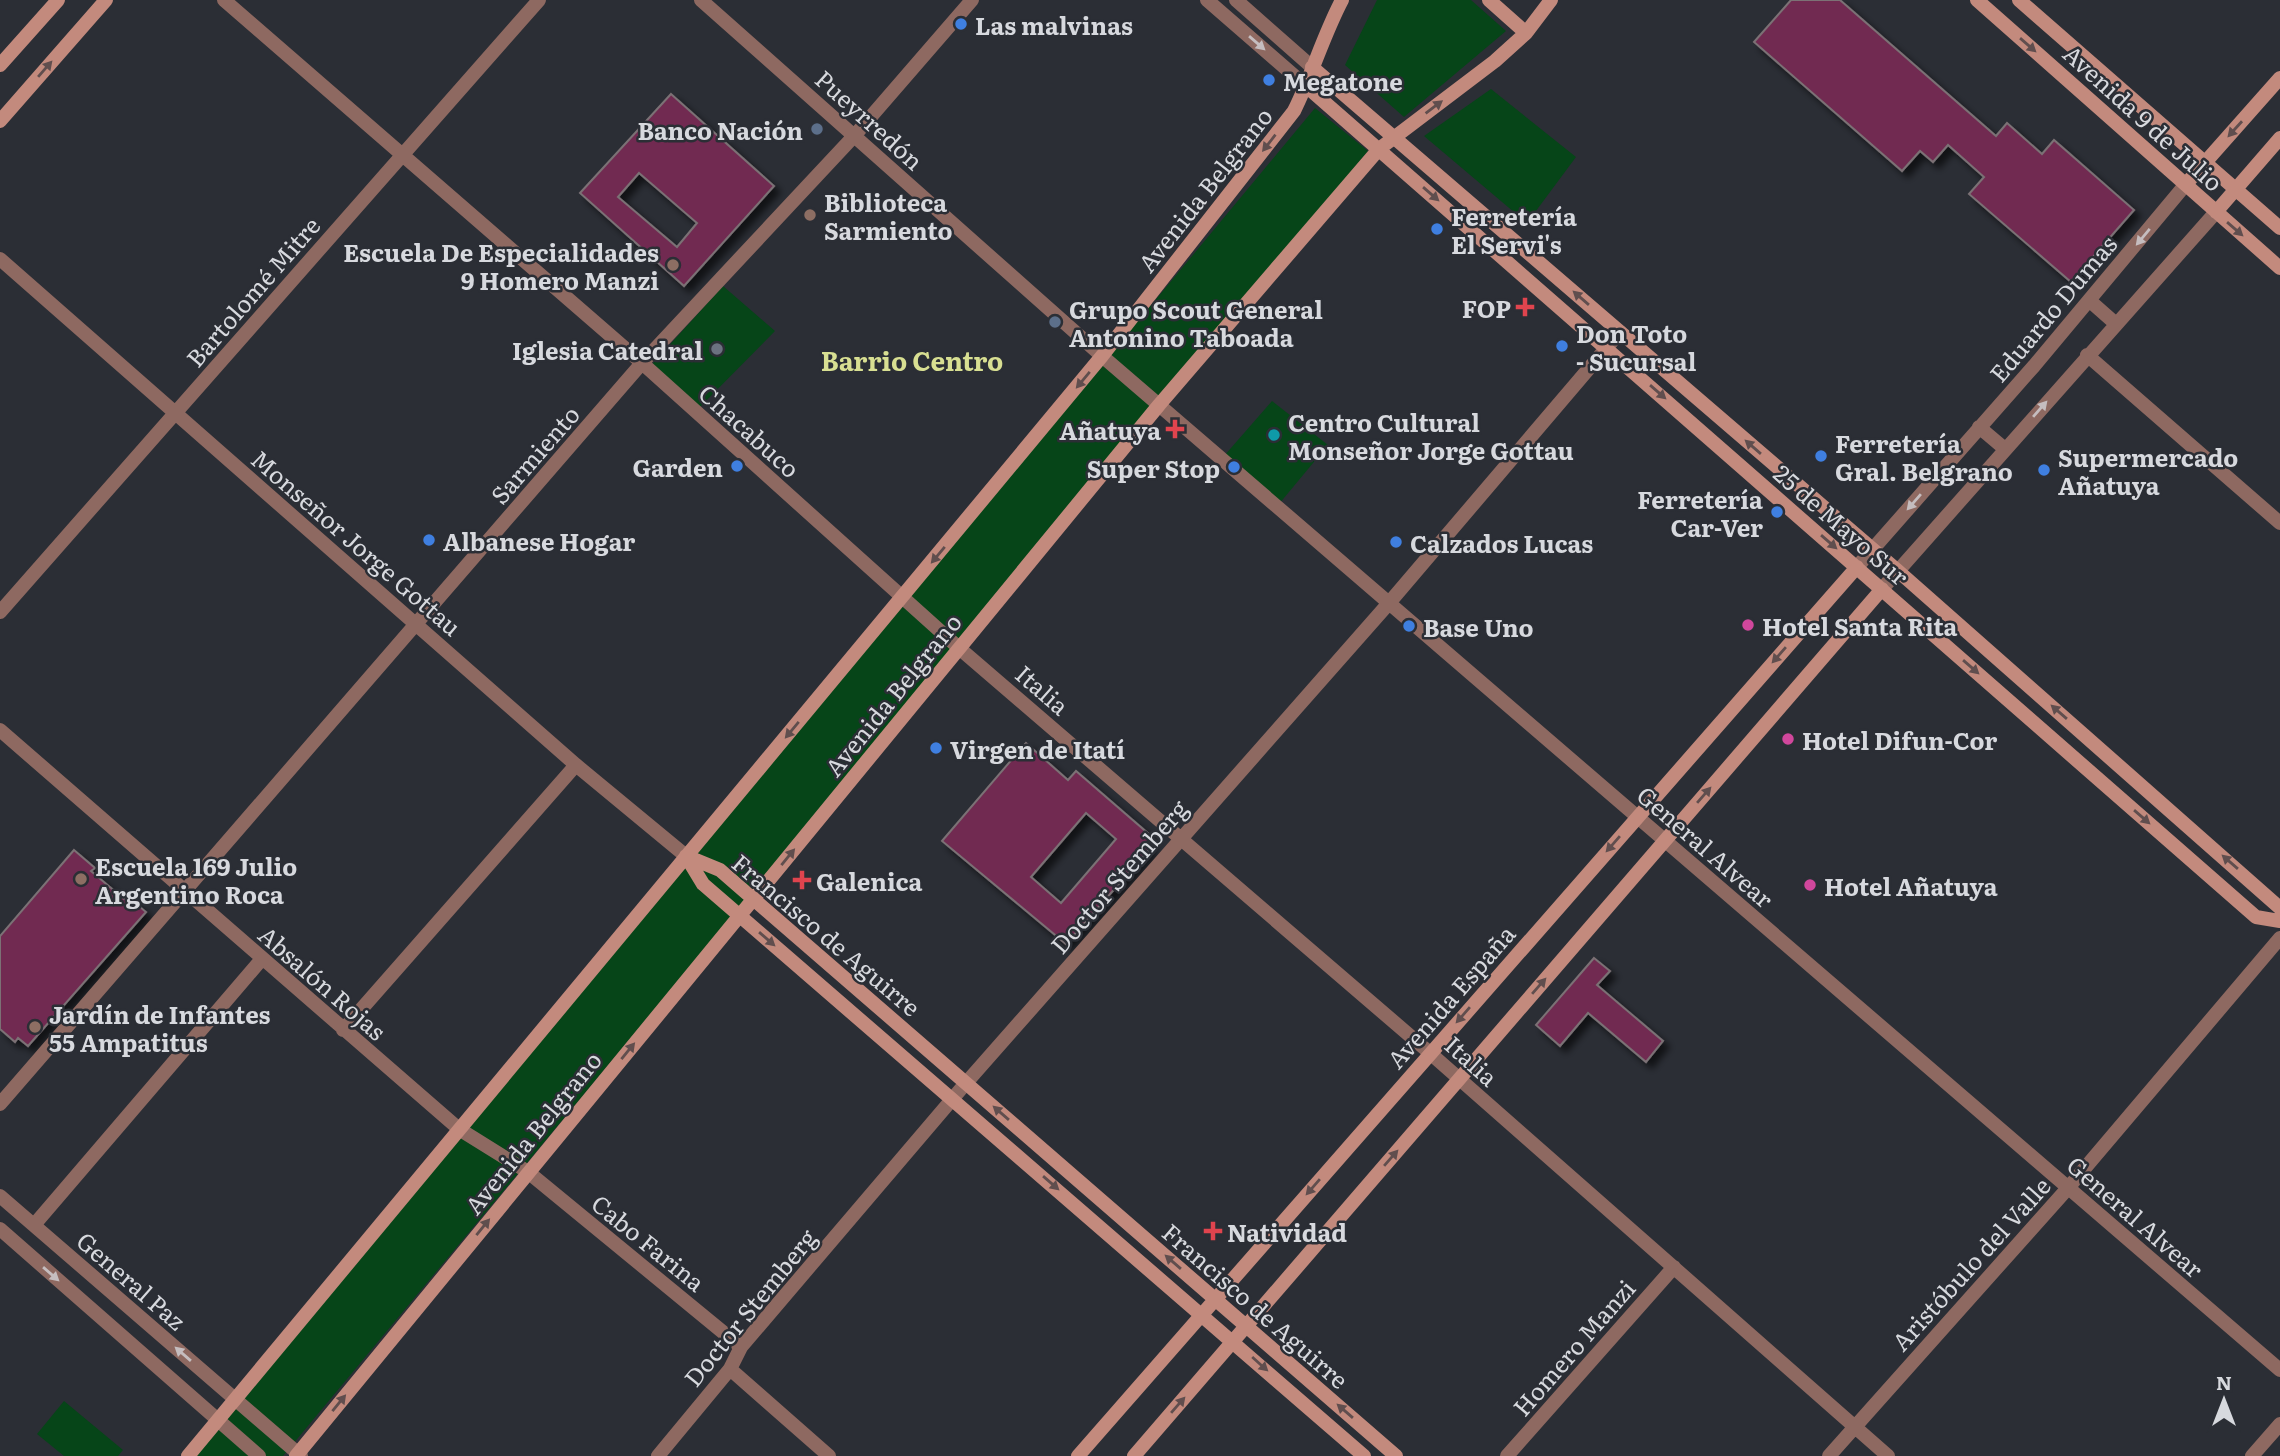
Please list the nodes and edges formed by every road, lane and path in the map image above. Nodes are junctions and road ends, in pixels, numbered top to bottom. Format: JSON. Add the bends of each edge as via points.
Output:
{"nodes":[{"id":1,"x":58,"y":0,"type":"edge"},
{"id":2,"x":106,"y":0,"type":"edge"},
{"id":3,"x":224,"y":0,"type":"edge"},
{"id":4,"x":538,"y":0,"type":"edge"},
{"id":5,"x":701,"y":0,"type":"edge"},
{"id":6,"x":972,"y":0,"type":"edge"},
{"id":7,"x":1207,"y":0,"type":"edge"},
{"id":8,"x":1236,"y":0,"type":"edge"},
{"id":9,"x":1342,"y":0,"type":"edge"},
{"id":10,"x":1489,"y":0,"type":"edge"},
{"id":11,"x":1551,"y":0,"type":"edge"},
{"id":12,"x":1977,"y":0,"type":"edge"},
{"id":13,"x":2019,"y":0,"type":"edge"},
{"id":14,"x":1526,"y":33,"type":"junction"},
{"id":15,"x":0,"y":65,"type":"edge"},
{"id":16,"x":1312,"y":67,"type":"junction"},
{"id":17,"x":2280,"y":78,"type":"edge"},
{"id":18,"x":1306,"y":86,"type":"junction"},
{"id":19,"x":0,"y":121,"type":"edge"},
{"id":20,"x":855,"y":135,"type":"junction"},
{"id":21,"x":1395,"y":137,"type":"junction"},
{"id":22,"x":2280,"y":138,"type":"edge"},
{"id":23,"x":1380,"y":149,"type":"junction"},
{"id":24,"x":402,"y":153,"type":"junction"},
{"id":25,"x":2205,"y":162,"type":"junction"},
{"id":26,"x":2186,"y":184,"type":"junction"},
{"id":27,"x":2236,"y":189,"type":"junction"},
{"id":28,"x":2216,"y":212,"type":"junction"},
{"id":29,"x":2280,"y":228,"type":"edge"},
{"id":30,"x":0,"y":259,"type":"edge"},
{"id":31,"x":2280,"y":268,"type":"edge"},
{"id":32,"x":2090,"y":300,"type":"junction"},
{"id":33,"x":2116,"y":324,"type":"junction"},
{"id":34,"x":1620,"y":332,"type":"junction"},
{"id":35,"x":1606,"y":346,"type":"junction"},
{"id":36,"x":2087,"y":355,"type":"junction"},
{"id":37,"x":1102,"y":356,"type":"junction"},
{"id":38,"x":642,"y":363,"type":"junction"},
{"id":39,"x":1159,"y":405,"type":"junction"},
{"id":40,"x":174,"y":414,"type":"junction"},
{"id":41,"x":1979,"y":427,"type":"junction"},
{"id":42,"x":2005,"y":449,"type":"junction"},
{"id":43,"x":2280,"y":502,"type":"edge"},
{"id":44,"x":2275,"y":519,"type":"edge"},
{"id":45,"x":1871,"y":550,"type":"junction"},
{"id":46,"x":1857,"y":567,"type":"junction"},
{"id":47,"x":1898,"y":571,"type":"junction"},
{"id":48,"x":1882,"y":589,"type":"junction"},
{"id":49,"x":902,"y":598,"type":"junction"},
{"id":50,"x":1389,"y":603,"type":"junction"},
{"id":51,"x":0,"y":612,"type":"edge"},
{"id":52,"x":417,"y":624,"type":"junction"},
{"id":53,"x":959,"y":648,"type":"junction"},
{"id":54,"x":0,"y":730,"type":"edge"},
{"id":55,"x":576,"y":765,"type":"junction"},
{"id":56,"x":1637,"y":817,"type":"junction"},
{"id":57,"x":1182,"y":839,"type":"junction"},
{"id":58,"x":1664,"y":840,"type":"junction"},
{"id":59,"x":686,"y":856,"type":"junction"},
{"id":60,"x":183,"y":891,"type":"junction"},
{"id":61,"x":753,"y":899,"type":"junction"},
{"id":62,"x":2280,"y":908,"type":"edge"},
{"id":63,"x":740,"y":915,"type":"junction"},
{"id":64,"x":2280,"y":921,"type":"edge"},
{"id":65,"x":2280,"y":938,"type":"edge"},
{"id":66,"x":261,"y":960,"type":"junction"},
{"id":67,"x":343,"y":1030,"type":"junction"},
{"id":68,"x":1430,"y":1053,"type":"junction"},
{"id":69,"x":1459,"y":1079,"type":"junction"},
{"id":70,"x":966,"y":1083,"type":"junction"},
{"id":71,"x":952,"y":1098,"type":"junction"},
{"id":72,"x":0,"y":1104,"type":"edge"},
{"id":73,"x":459,"y":1129,"type":"junction"},
{"id":74,"x":528,"y":1172,"type":"junction"},
{"id":75,"x":2068,"y":1188,"type":"junction"},
{"id":76,"x":0,"y":1196,"type":"edge"},
{"id":77,"x":34,"y":1225,"type":"junction"},
{"id":78,"x":0,"y":1229,"type":"edge"},
{"id":79,"x":1674,"y":1267,"type":"junction"},
{"id":80,"x":1215,"y":1299,"type":"junction"},
{"id":81,"x":1202,"y":1314,"type":"junction"},
{"id":82,"x":1246,"y":1326,"type":"junction"},
{"id":83,"x":1234,"y":1341,"type":"junction"},
{"id":84,"x":741,"y":1347,"type":"junction"},
{"id":85,"x":730,"y":1369,"type":"junction"},
{"id":86,"x":2280,"y":1370,"type":"edge"},
{"id":87,"x":235,"y":1399,"type":"junction"},
{"id":88,"x":219,"y":1421,"type":"junction"},
{"id":89,"x":2280,"y":1424,"type":"edge"},
{"id":90,"x":1854,"y":1427,"type":"junction"},
{"id":91,"x":298,"y":1455,"type":"edge"},
{"id":92,"x":188,"y":1456,"type":"edge"},
{"id":93,"x":259,"y":1456,"type":"edge"},
{"id":94,"x":658,"y":1456,"type":"edge"},
{"id":95,"x":828,"y":1456,"type":"edge"},
{"id":96,"x":1078,"y":1456,"type":"edge"},
{"id":97,"x":1133,"y":1456,"type":"edge"},
{"id":98,"x":1363,"y":1456,"type":"edge"},
{"id":99,"x":1396,"y":1456,"type":"edge"},
{"id":100,"x":1507,"y":1456,"type":"edge"},
{"id":101,"x":1829,"y":1456,"type":"edge"},
{"id":102,"x":1888,"y":1456,"type":"edge"},
{"id":103,"x":2252,"y":1456,"type":"edge"}],
"edges":[{"from":1,"to":15,"type":"street"},
{"from":19,"to":2,"type":"street","one_way":true},
{"from":3,"to":24,"type":"street","name":"Chacabuco"},
{"from":4,"to":24,"type":"street","name":"Bartolomé Mitre"},
{"from":5,"to":20,"type":"street","name":"Pueyrredón"},
{"from":6,"to":20,"type":"street","name":"Sarmiento"},
{"from":7,"to":18,"type":"street","one_way":true},
{"from":8,"to":16,"type":"street"},
{"from":9,"to":16,"type":"street","name":"Avenida Belgrano"},
{"from":10,"to":14,"type":"street"},
{"from":11,"to":14,"type":"street","name":"Avenida Belgrano"},
{"from":12,"to":26,"type":"street","name":"Avenida 9 de Julio","one_way":true},
{"from":13,"to":25,"type":"street","name":"Avenida 9 de Julio"},
{"from":21,"to":14,"type":"street","name":"Avenida Belgrano","one_way":true},
{"from":16,"to":18,"type":"street","name":"Avenida Belgrano"},
{"from":16,"to":21,"type":"street","name":"25 de Mayo Sur"},
{"from":17,"to":25,"type":"street","name":"Eduardo Dumas","one_way":true},
{"from":18,"to":23,"type":"street","name":"25 de Mayo Sur"},
{"from":18,"to":37,"type":"street","name":"Avenida Belgrano","one_way":true,"via":[[1294,111]]},
{"from":20,"to":37,"type":"street","name":"Pueyrredón"},
{"from":20,"to":38,"type":"street","name":"Sarmiento"},
{"from":21,"to":23,"type":"street","name":"Avenida Belgrano"},
{"from":34,"to":21,"type":"street","name":"25 de Mayo Sur","one_way":true},
{"from":22,"to":27,"type":"street"},
{"from":23,"to":35,"type":"street","name":"25 de Mayo Sur","one_way":true},
{"from":23,"to":39,"type":"street","name":"Avenida Belgrano"},
{"from":24,"to":38,"type":"street","name":"Chacabuco"},
{"from":24,"to":40,"type":"street","name":"Bartolomé Mitre"},
{"from":25,"to":26,"type":"street","name":"Eduardo Dumas"},
{"from":25,"to":27,"type":"street","name":"Avenida 9 de Julio"},
{"from":26,"to":28,"type":"street","name":"Avenida 9 de Julio"},
{"from":26,"to":32,"type":"street","name":"Eduardo Dumas","one_way":true},
{"from":27,"to":28,"type":"street"},
{"from":27,"to":29,"type":"street","name":"Avenida 9 de Julio"},
{"from":28,"to":31,"type":"street","name":"Avenida 9 de Julio","one_way":true},
{"from":28,"to":33,"type":"street"},
{"from":30,"to":40,"type":"street","name":"Monseñor Jorge Gottau"},
{"from":32,"to":33,"type":"street"},
{"from":32,"to":41,"type":"street","name":"Eduardo Dumas"},
{"from":33,"to":36,"type":"street"},
{"from":34,"to":35,"type":"street","name":"Doctor Stemberg"},
{"from":45,"to":34,"type":"street","name":"25 de Mayo Sur","one_way":true},
{"from":35,"to":46,"type":"street","name":"25 de Mayo Sur","one_way":true},
{"from":35,"to":50,"type":"street","name":"Doctor Stemberg"},
{"from":42,"to":36,"type":"street","one_way":true},
{"from":36,"to":44,"type":"street"},
{"from":37,"to":39,"type":"street","name":"General Alvear"},
{"from":37,"to":49,"type":"street","name":"Avenida Belgrano","one_way":true},
{"from":38,"to":49,"type":"street","name":"Chacabuco"},
{"from":38,"to":52,"type":"street","name":"Sarmiento"},
{"from":39,"to":50,"type":"street","name":"General Alvear"},
{"from":39,"to":53,"type":"street","name":"Avenida Belgrano"},
{"from":40,"to":51,"type":"street","name":"Bartolomé Mitre"},
{"from":40,"to":52,"type":"street","name":"Monseñor Jorge Gottau"},
{"from":41,"to":42,"type":"street"},
{"from":41,"to":45,"type":"street","name":"Eduardo Dumas","one_way":true},
{"from":42,"to":47,"type":"street"},
{"from":43,"to":44,"type":"street"},
{"from":45,"to":46,"type":"street","name":"Eduardo Dumas"},
{"from":45,"to":47,"type":"street","name":"25 de Mayo Sur"},
{"from":46,"to":48,"type":"street","name":"25 de Mayo Sur"},
{"from":46,"to":56,"type":"street","name":"Avenida España","one_way":true},
{"from":47,"to":48,"type":"street"},
{"from":62,"to":47,"type":"street","name":"25 de Mayo Sur","one_way":true},
{"from":58,"to":48,"type":"street","one_way":true},
{"from":48,"to":64,"type":"street","name":"25 de Mayo Sur","one_way":true,"via":[[2256,917]]},
{"from":49,"to":53,"type":"street","name":"Chacabuco"},
{"from":49,"to":59,"type":"street","name":"Avenida Belgrano","one_way":true},
{"from":50,"to":56,"type":"street","name":"General Alvear"},
{"from":50,"to":57,"type":"street","name":"Doctor Stemberg"},
{"from":52,"to":55,"type":"street","name":"Monseñor Jorge Gottau"},
{"from":52,"to":60,"type":"street","name":"Sarmiento"},
{"from":53,"to":57,"type":"street","name":"Italia"},
{"from":61,"to":53,"type":"street","name":"Avenida Belgrano","one_way":true},
{"from":54,"to":60,"type":"street","name":"Absalón Rojas"},
{"from":55,"to":59,"type":"street","name":"Monseñor Jorge Gottau"},
{"from":55,"to":67,"type":"street"},
{"from":56,"to":58,"type":"street","name":"General Alvear"},
{"from":56,"to":68,"type":"street","name":"Avenida España","one_way":true},
{"from":57,"to":68,"type":"street","name":"Italia"},
{"from":57,"to":70,"type":"street","name":"Doctor Stemberg"},
{"from":69,"to":58,"type":"street","one_way":true},
{"from":58,"to":75,"type":"street","name":"General Alvear"},
{"from":59,"to":61,"type":"street","name":"Francisco de Aguirre","via":[[720,870]]},
{"from":59,"to":63,"type":"street","name":"Francisco de Aguirre","via":[[703,884]]},
{"from":59,"to":73,"type":"street","name":"Avenida Belgrano"},
{"from":60,"to":66,"type":"street","name":"Absalón Rojas"},
{"from":60,"to":72,"type":"street","name":"Sarmiento"},
{"from":61,"to":63,"type":"street","name":"Avenida Belgrano"},
{"from":61,"to":70,"type":"street","name":"Francisco de Aguirre"},
{"from":63,"to":71,"type":"street","name":"Francisco de Aguirre","one_way":true},
{"from":74,"to":63,"type":"street","name":"Avenida Belgrano","one_way":true},
{"from":65,"to":75,"type":"street","name":"Aristóbulo del Valle"},
{"from":66,"to":67,"type":"street","name":"Absalón Rojas"},
{"from":66,"to":77,"type":"street"},
{"from":67,"to":73,"type":"street","name":"Absalón Rojas"},
{"from":68,"to":69,"type":"street","name":"Italia"},
{"from":68,"to":80,"type":"street","name":"Avenida España","one_way":true},
{"from":69,"to":79,"type":"street","name":"Italia"},
{"from":82,"to":69,"type":"street","one_way":true},
{"from":70,"to":71,"type":"street","name":"Doctor Stemberg"},
{"from":80,"to":70,"type":"street","name":"Francisco de Aguirre","one_way":true},
{"from":71,"to":81,"type":"street","name":"Francisco de Aguirre","one_way":true},
{"from":71,"to":84,"type":"street","name":"Doctor Stemberg"},
{"from":73,"to":74,"type":"street","name":"Absalón Rojas"},
{"from":73,"to":87,"type":"street","name":"Avenida Belgrano"},
{"from":74,"to":84,"type":"street","name":"Cabo Farina"},
{"from":91,"to":74,"type":"street","name":"Avenida Belgrano","one_way":true},
{"from":75,"to":86,"type":"street","name":"General Alvear"},
{"from":75,"to":90,"type":"street","name":"Aristóbulo del Valle"},
{"from":76,"to":77,"type":"street","name":"General Paz"},
{"from":87,"to":77,"type":"street","name":"General Paz","one_way":true},
{"from":78,"to":88,"type":"street","name":"General Paz","one_way":true},
{"from":79,"to":90,"type":"street","name":"Italia"},
{"from":79,"to":100,"type":"street","name":"Homero Manzi"},
{"from":80,"to":81,"type":"street","name":"Avenida España"},
{"from":80,"to":82,"type":"street","name":"Francisco de Aguirre"},
{"from":81,"to":83,"type":"street","name":"Francisco de Aguirre"},
{"from":81,"to":96,"type":"street","name":"Avenida España"},
{"from":82,"to":83,"type":"street"},
{"from":99,"to":82,"type":"street","name":"Francisco de Aguirre","one_way":true},
{"from":97,"to":83,"type":"street","one_way":true},
{"from":83,"to":98,"type":"street","name":"Francisco de Aguirre","one_way":true},
{"from":84,"to":85,"type":"street","name":"Doctor Stemberg"},
{"from":85,"to":94,"type":"street","name":"Doctor Stemberg"},
{"from":85,"to":95,"type":"street"},
{"from":87,"to":88,"type":"street","name":"Avenida Belgrano"},
{"from":87,"to":91,"type":"street","name":"General Paz"},
{"from":88,"to":92,"type":"street","name":"Avenida Belgrano"},
{"from":88,"to":93,"type":"street","name":"General Paz"},
{"from":89,"to":103,"type":"street"},
{"from":90,"to":101,"type":"street","name":"Aristóbulo del Valle"},
{"from":90,"to":102,"type":"street","name":"Italia"}]}
